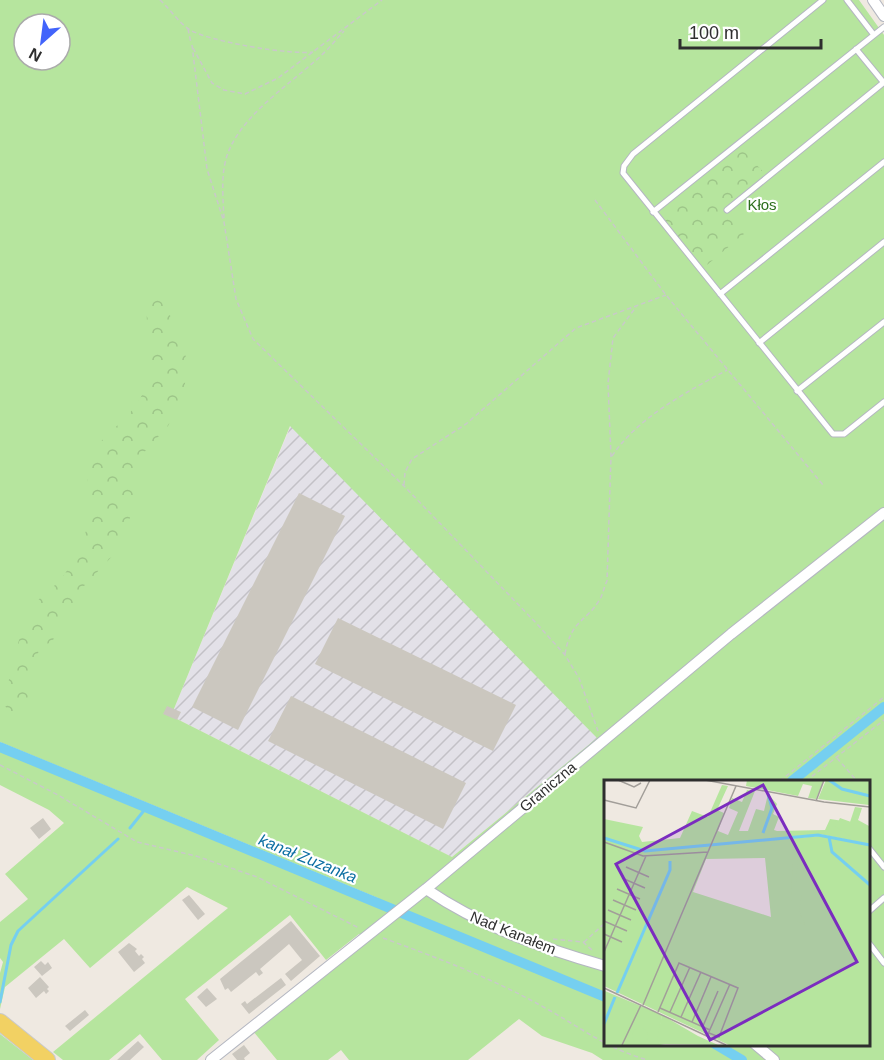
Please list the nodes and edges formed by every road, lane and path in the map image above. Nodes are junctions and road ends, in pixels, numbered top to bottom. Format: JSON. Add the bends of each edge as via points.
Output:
{"nodes":[{"id":1,"x":160,"y":0,"type":"edge"},
{"id":2,"x":382,"y":0,"type":"edge"},
{"id":3,"x":823,"y":0,"type":"edge"},
{"id":4,"x":847,"y":0,"type":"edge"},
{"id":5,"x":873,"y":0,"type":"edge"},
{"id":6,"x":884,"y":16,"type":"edge"},
{"id":7,"x":884,"y":27,"type":"edge"},
{"id":8,"x":188,"y":29,"type":"junction"},
{"id":9,"x":346,"y":29,"type":"junction"},
{"id":10,"x":874,"y":35,"type":"junction"},
{"id":11,"x":192,"y":45,"type":"junction"},
{"id":12,"x":856,"y":49,"type":"junction"},
{"id":13,"x":314,"y":52,"type":"junction"},
{"id":14,"x":884,"y":83,"type":"edge"},
{"id":15,"x":884,"y":162,"type":"edge"},
{"id":16,"x":595,"y":200,"type":"dead end"},
{"id":17,"x":727,"y":210,"type":"dead end"},
{"id":18,"x":653,"y":212,"type":"junction"},
{"id":19,"x":224,"y":222,"type":"junction"},
{"id":20,"x":884,"y":242,"type":"edge"},
{"id":21,"x":720,"y":294,"type":"junction"},
{"id":22,"x":666,"y":295,"type":"junction"},
{"id":23,"x":636,"y":307,"type":"junction"},
{"id":24,"x":884,"y":322,"type":"edge"},
{"id":25,"x":759,"y":343,"type":"junction"},
{"id":26,"x":728,"y":370,"type":"junction"},
{"id":27,"x":796,"y":392,"type":"junction"},
{"id":28,"x":884,"y":402,"type":"edge"},
{"id":29,"x":611,"y":456,"type":"junction"},
{"id":30,"x":823,"y":485,"type":"dead end"},
{"id":31,"x":404,"y":486,"type":"junction"},
{"id":32,"x":884,"y":513,"type":"edge"},
{"id":33,"x":564,"y":655,"type":"junction"},
{"id":34,"x":884,"y":697,"type":"edge"},
{"id":35,"x":884,"y":720,"type":"edge"},
{"id":36,"x":605,"y":740,"type":"junction"},
{"id":37,"x":837,"y":757,"type":"junction"},
{"id":38,"x":0,"y":765,"type":"edge"},
{"id":39,"x":781,"y":780,"type":"edge"},
{"id":40,"x":807,"y":780,"type":"edge"},
{"id":41,"x":856,"y":780,"type":"edge"},
{"id":42,"x":869,"y":849,"type":"edge"},
{"id":43,"x":884,"y":867,"type":"edge"},
{"id":44,"x":426,"y":889,"type":"junction"},
{"id":45,"x":884,"y":898,"type":"edge"},
{"id":46,"x":869,"y":910,"type":"edge"},
{"id":47,"x":604,"y":924,"type":"edge"},
{"id":48,"x":601,"y":927,"type":"junction"},
{"id":49,"x":375,"y":929,"type":"junction"},
{"id":50,"x":604,"y":930,"type":"edge"},
{"id":51,"x":583,"y":942,"type":"dead end"},
{"id":52,"x":869,"y":944,"type":"edge"},
{"id":53,"x":884,"y":963,"type":"edge"},
{"id":54,"x":604,"y":966,"type":"edge"},
{"id":55,"x":0,"y":1022,"type":"edge"},
{"id":56,"x":604,"y":1043,"type":"edge"},
{"id":57,"x":608,"y":1045,"type":"edge"},
{"id":58,"x":755,"y":1045,"type":"edge"},
{"id":59,"x":47,"y":1060,"type":"edge"},
{"id":60,"x":211,"y":1060,"type":"edge"},
{"id":61,"x":648,"y":1060,"type":"edge"},
{"id":62,"x":774,"y":1060,"type":"edge"}],
"edges":[{"from":1,"to":8,"type":"path"},
{"from":2,"to":9,"type":"path"},
{"from":3,"to":18,"type":"lane","via":[[629,158],[624,166],[625,177]]},
{"from":4,"to":10,"type":"lane"},
{"from":5,"to":6,"type":"street"},
{"from":7,"to":10,"type":"lane"},
{"from":8,"to":11,"type":"path"},
{"from":8,"to":13,"type":"path","via":[[290,53]]},
{"from":9,"to":13,"type":"path"},
{"from":9,"to":19,"type":"path","via":[[318,59],[259,109],[239,135],[226,157]]},
{"from":10,"to":12,"type":"lane"},
{"from":11,"to":13,"type":"path","via":[[212,83],[245,94]]},
{"from":11,"to":19,"type":"path","via":[[207,169]]},
{"from":12,"to":14,"type":"lane"},
{"from":12,"to":18,"type":"lane"},
{"from":14,"to":17,"type":"lane"},
{"from":15,"to":21,"type":"lane"},
{"from":16,"to":22,"type":"path"},
{"from":18,"to":21,"type":"lane"},
{"from":19,"to":31,"type":"path","via":[[236,299],[253,339]]},
{"from":20,"to":25,"type":"lane"},
{"from":21,"to":25,"type":"lane"},
{"from":22,"to":23,"type":"path"},
{"from":22,"to":26,"type":"path"},
{"from":23,"to":29,"type":"path","via":[[613,338],[608,383]]},
{"from":23,"to":31,"type":"path","via":[[576,328],[466,424],[412,459],[405,472]]},
{"from":24,"to":27,"type":"lane"},
{"from":25,"to":27,"type":"lane"},
{"from":26,"to":29,"type":"path","via":[[649,418],[624,437]]},
{"from":26,"to":30,"type":"path"},
{"from":27,"to":28,"type":"lane","via":[[832,434],[844,434]]},
{"from":29,"to":33,"type":"path","via":[[607,581],[599,600],[568,637]]},
{"from":31,"to":33,"type":"path"},
{"from":32,"to":36,"type":"street","name":"Graniczna","via":[[730,634]]},
{"from":33,"to":36,"type":"path","via":[[579,678],[593,722]]},
{"from":34,"to":39,"type":"path"},
{"from":35,"to":37,"type":"path"},
{"from":36,"to":44,"type":"street","name":"Graniczna"},
{"from":37,"to":40,"type":"path"},
{"from":37,"to":41,"type":"path"},
{"from":38,"to":49,"type":"path","via":[[137,842],[196,856],[257,877]]},
{"from":42,"to":43,"type":"lane"},
{"from":44,"to":49,"type":"street","name":"Graniczna"},
{"from":44,"to":54,"type":"street","name":"Nad Kanałem","via":[[460,912],[503,931]]},
{"from":45,"to":46,"type":"lane"},
{"from":47,"to":48,"type":"path"},
{"from":48,"to":50,"type":"path"},
{"from":48,"to":51,"type":"path"},
{"from":49,"to":56,"type":"path","via":[[539,1004]]},
{"from":49,"to":60,"type":"street","name":"Graniczna"},
{"from":52,"to":53,"type":"lane"},
{"from":55,"to":59,"type":"main road"},
{"from":57,"to":61,"type":"path","via":[[623,1054]]},
{"from":58,"to":62,"type":"street"}]}
